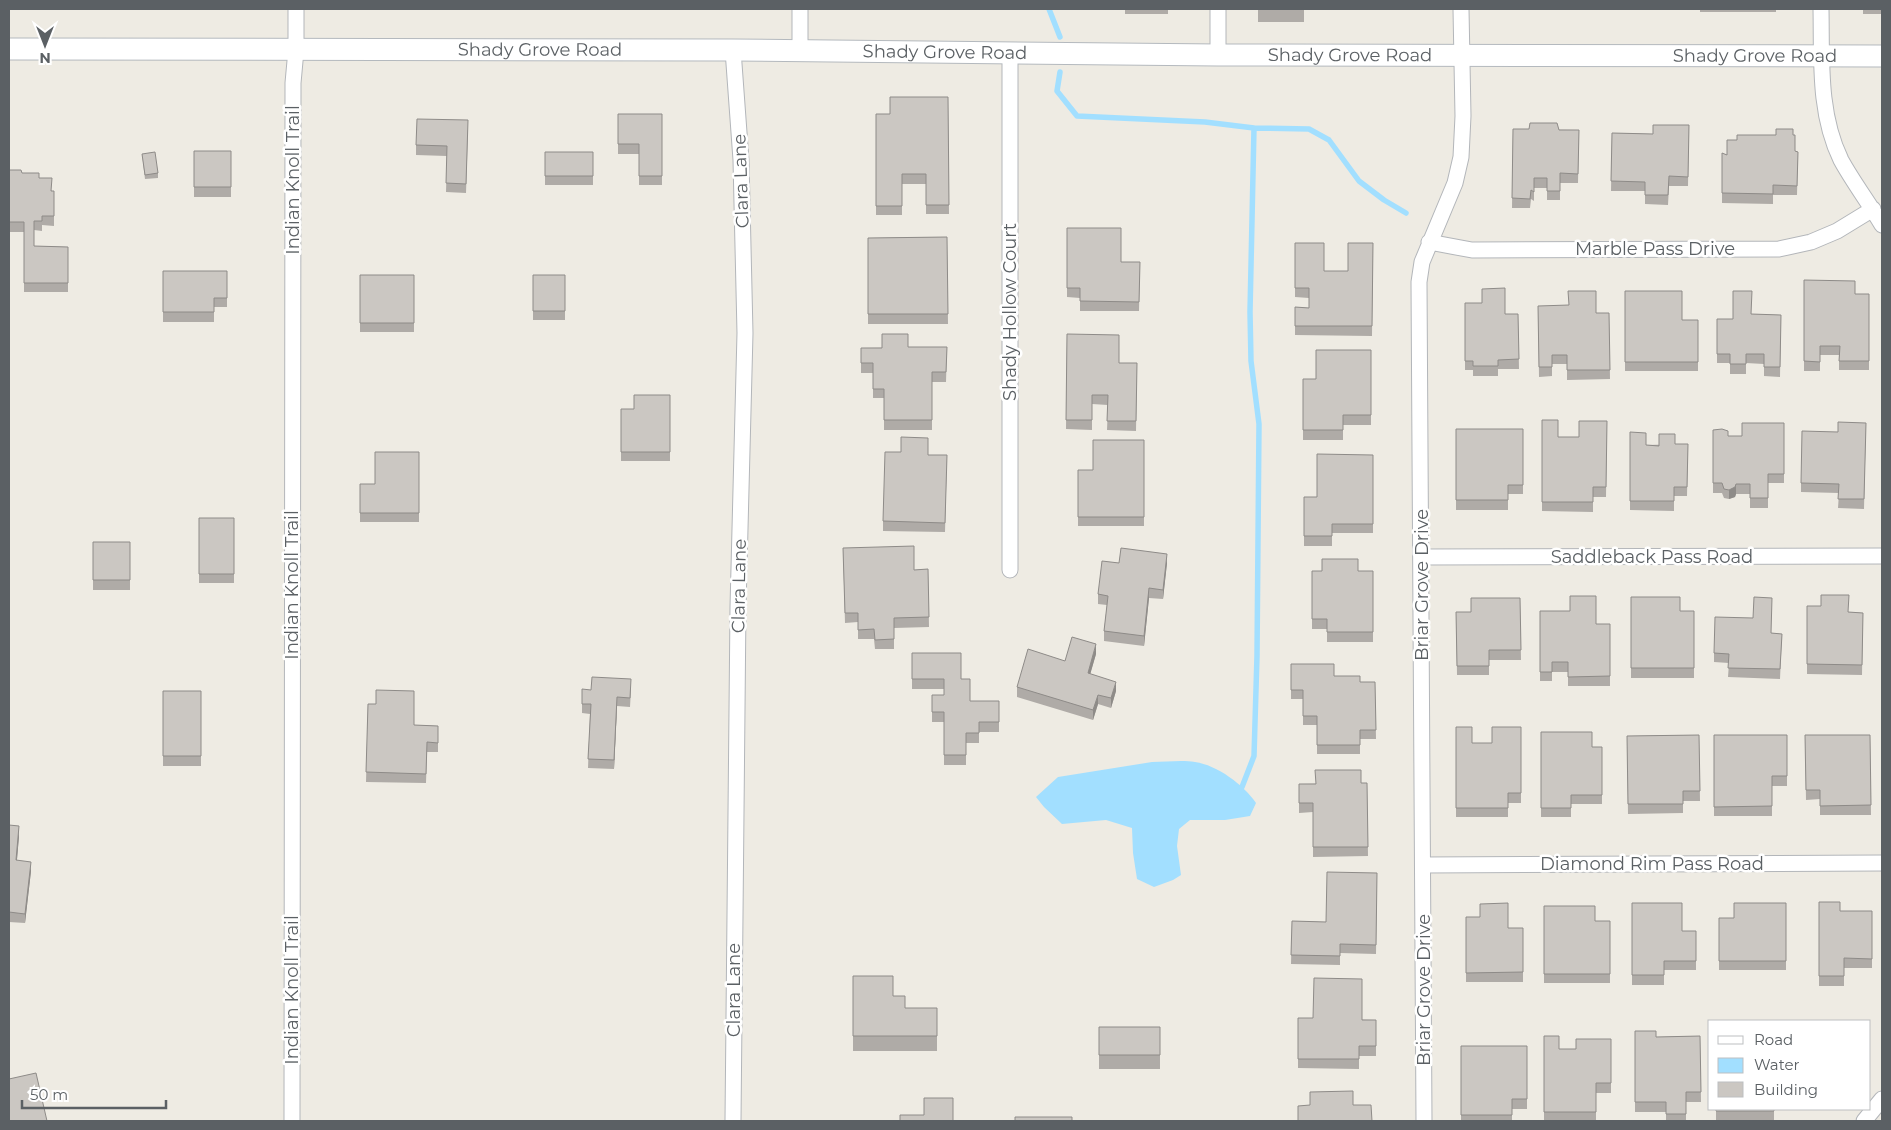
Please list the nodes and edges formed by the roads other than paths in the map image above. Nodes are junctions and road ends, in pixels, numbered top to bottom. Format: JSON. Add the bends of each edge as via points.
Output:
{"nodes":[{"id":1,"x":296,"y":9,"type":"edge"},
{"id":2,"x":800,"y":9,"type":"edge"},
{"id":3,"x":1218,"y":9,"type":"edge"},
{"id":4,"x":1461,"y":9,"type":"edge"},
{"id":5,"x":1821,"y":9,"type":"edge"},
{"id":6,"x":9,"y":49,"type":"edge"},
{"id":7,"x":296,"y":50,"type":"junction"},
{"id":8,"x":733,"y":50,"type":"junction"},
{"id":9,"x":800,"y":51,"type":"junction"},
{"id":10,"x":1010,"y":53,"type":"junction"},
{"id":11,"x":1218,"y":55,"type":"junction"},
{"id":12,"x":1822,"y":55,"type":"junction"},
{"id":13,"x":1462,"y":56,"type":"junction"},
{"id":14,"x":1882,"y":56,"type":"edge"},
{"id":15,"x":1873,"y":209,"type":"junction"},
{"id":16,"x":1882,"y":225,"type":"edge"},
{"id":17,"x":1429,"y":242,"type":"junction"},
{"id":18,"x":1882,"y":556,"type":"edge"},
{"id":19,"x":1422,"y":557,"type":"junction"},
{"id":20,"x":1010,"y":570,"type":"dead end"},
{"id":21,"x":1882,"y":863,"type":"edge"},
{"id":22,"x":1423,"y":865,"type":"junction"},
{"id":23,"x":1882,"y":1099,"type":"edge"},
{"id":24,"x":292,"y":1121,"type":"edge"},
{"id":25,"x":733,"y":1121,"type":"edge"},
{"id":26,"x":1424,"y":1121,"type":"edge"},
{"id":27,"x":1864,"y":1121,"type":"edge"}],
"edges":[{"from":1,"to":7,"type":"street","name":"Indian Knoll Trail"},
{"from":2,"to":9,"type":"street"},
{"from":3,"to":11,"type":"street"},
{"from":4,"to":13,"type":"street","name":"Briar Grove Drive"},
{"from":5,"to":12,"type":"street"},
{"from":6,"to":7,"type":"street","name":"Shady Grove Road"},
{"from":7,"to":8,"type":"street","name":"Shady Grove Road"},
{"from":7,"to":24,"type":"street","name":"Indian Knoll Trail","via":[[293,83]]},
{"from":8,"to":9,"type":"street","name":"Shady Grove Road"},
{"from":8,"to":25,"type":"street","name":"Clara Lane","via":[[741,160],[745,333],[738,626]]},
{"from":9,"to":10,"type":"street","name":"Shady Grove Road"},
{"from":10,"to":11,"type":"street","name":"Shady Grove Road"},
{"from":10,"to":20,"type":"street","name":"Shady Hollow Court"},
{"from":11,"to":13,"type":"street","name":"Shady Grove Road"},
{"from":12,"to":13,"type":"street","name":"Shady Grove Road"},
{"from":12,"to":14,"type":"street","name":"Shady Grove Road"},
{"from":12,"to":15,"type":"street","via":[[1823,103],[1830,134],[1841,159]]},
{"from":13,"to":17,"type":"street","name":"Briar Grove Drive","via":[[1461,157],[1455,183]]},
{"from":15,"to":16,"type":"street"},
{"from":15,"to":17,"type":"street","name":"Marble Pass Drive","via":[[1837,231],[1811,242],[1779,249],[1472,250]]},
{"from":17,"to":19,"type":"street","name":"Briar Grove Drive","via":[[1419,282]]},
{"from":18,"to":19,"type":"street","name":"Saddleback Pass Road"},
{"from":19,"to":22,"type":"street","name":"Briar Grove Drive"},
{"from":21,"to":22,"type":"street","name":"Diamond Rim Pass Road"},
{"from":22,"to":26,"type":"street","name":"Briar Grove Drive"},
{"from":23,"to":27,"type":"street"}]}
